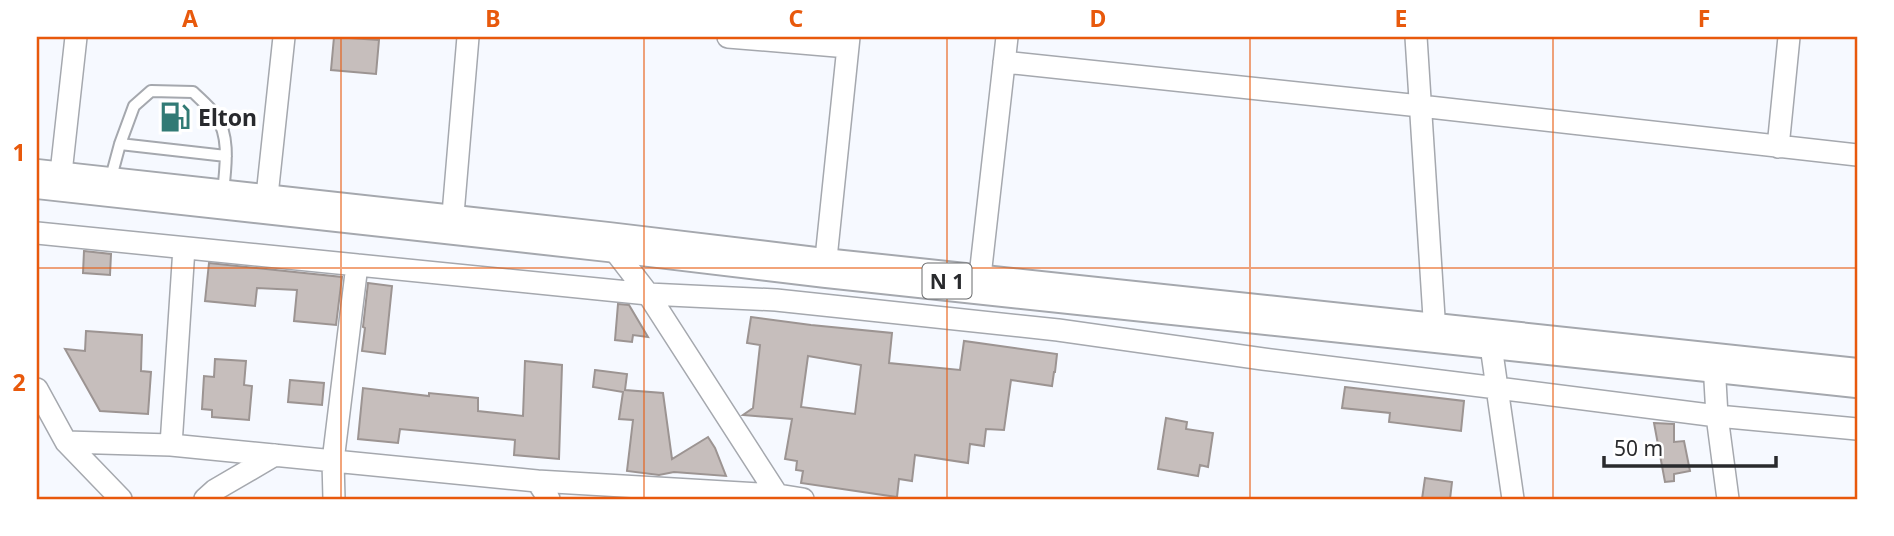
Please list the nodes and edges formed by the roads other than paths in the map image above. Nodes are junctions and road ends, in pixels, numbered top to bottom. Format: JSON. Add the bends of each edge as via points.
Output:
{"nodes":[{"id":1,"x":76,"y":37,"type":"edge"},
{"id":2,"x":284,"y":37,"type":"edge"},
{"id":3,"x":468,"y":37,"type":"edge"},
{"id":4,"x":728,"y":37,"type":"edge"},
{"id":5,"x":1007,"y":37,"type":"edge"},
{"id":6,"x":1416,"y":37,"type":"edge"},
{"id":7,"x":1789,"y":37,"type":"edge"},
{"id":8,"x":849,"y":42,"type":"edge"},
{"id":9,"x":1004,"y":62,"type":"junction"},
{"id":10,"x":1420,"y":106,"type":"junction"},
{"id":11,"x":120,"y":144,"type":"junction"},
{"id":12,"x":1779,"y":146,"type":"junction"},
{"id":13,"x":1857,"y":155,"type":"edge"},
{"id":14,"x":226,"y":156,"type":"junction"},
{"id":15,"x":48,"y":181,"type":"edge"},
{"id":16,"x":109,"y":187,"type":"junction"},
{"id":17,"x":223,"y":200,"type":"junction"},
{"id":18,"x":266,"y":205,"type":"junction"},
{"id":19,"x":452,"y":226,"type":"junction"},
{"id":20,"x":37,"y":233,"type":"edge"},
{"id":21,"x":608,"y":242,"type":"junction"},
{"id":22,"x":184,"y":248,"type":"junction"},
{"id":23,"x":357,"y":265,"type":"junction"},
{"id":24,"x":825,"y":268,"type":"junction"},
{"id":25,"x":979,"y":285,"type":"junction"},
{"id":26,"x":648,"y":294,"type":"junction"},
{"id":27,"x":1434,"y":333,"type":"junction"},
{"id":28,"x":1490,"y":339,"type":"junction"},
{"id":29,"x":1714,"y":363,"type":"junction"},
{"id":30,"x":1857,"y":378,"type":"edge"},
{"id":31,"x":1497,"y":388,"type":"junction"},
{"id":32,"x":37,"y":389,"type":"edge"},
{"id":33,"x":1717,"y":416,"type":"junction"},
{"id":34,"x":1857,"y":429,"type":"edge"},
{"id":35,"x":66,"y":442,"type":"junction"},
{"id":36,"x":171,"y":445,"type":"junction"},
{"id":37,"x":275,"y":456,"type":"junction"},
{"id":38,"x":333,"y":461,"type":"junction"},
{"id":39,"x":537,"y":481,"type":"junction"},
{"id":40,"x":779,"y":497,"type":"edge"},
{"id":41,"x":121,"y":499,"type":"edge"},
{"id":42,"x":205,"y":499,"type":"edge"},
{"id":43,"x":334,"y":499,"type":"edge"},
{"id":44,"x":549,"y":499,"type":"edge"},
{"id":45,"x":803,"y":499,"type":"edge"},
{"id":46,"x":1513,"y":499,"type":"edge"},
{"id":47,"x":1728,"y":499,"type":"edge"}],
"edges":[{"from":1,"to":15,"type":"street"},
{"from":2,"to":18,"type":"street"},
{"from":3,"to":19,"type":"street"},
{"from":4,"to":8,"type":"street"},
{"from":5,"to":9,"type":"street"},
{"from":6,"to":10,"type":"street"},
{"from":7,"to":12,"type":"street"},
{"from":8,"to":24,"type":"street"},
{"from":9,"to":10,"type":"street"},
{"from":9,"to":25,"type":"street"},
{"from":10,"to":12,"type":"street"},
{"from":10,"to":27,"type":"street"},
{"from":11,"to":14,"type":"lane"},
{"from":11,"to":14,"type":"lane","via":[[134,106],[151,91],[193,92],[216,116]]},
{"from":11,"to":16,"type":"lane"},
{"from":12,"to":13,"type":"street"},
{"from":14,"to":17,"type":"lane"},
{"from":15,"to":16,"type":"highway","number":"N 1"},
{"from":16,"to":17,"type":"highway","number":"N 1"},
{"from":17,"to":18,"type":"highway","number":"N 1"},
{"from":18,"to":19,"type":"highway","number":"N 1"},
{"from":19,"to":21,"type":"highway","number":"N 1"},
{"from":20,"to":22,"type":"street"},
{"from":21,"to":24,"type":"highway","number":"N 1"},
{"from":21,"to":26,"type":"street"},
{"from":22,"to":23,"type":"street"},
{"from":22,"to":36,"type":"street"},
{"from":23,"to":26,"type":"street"},
{"from":23,"to":38,"type":"street"},
{"from":24,"to":25,"type":"highway","number":"N 1"},
{"from":25,"to":27,"type":"highway","number":"N 1"},
{"from":26,"to":31,"type":"street","via":[[776,300],[1058,330]]},
{"from":26,"to":40,"type":"street"},
{"from":27,"to":28,"type":"highway","number":"N 1"},
{"from":28,"to":29,"type":"highway","number":"N 1"},
{"from":28,"to":31,"type":"street"},
{"from":29,"to":30,"type":"highway","number":"N 1"},
{"from":29,"to":33,"type":"street"},
{"from":31,"to":33,"type":"street"},
{"from":31,"to":46,"type":"street"},
{"from":32,"to":35,"type":"street"},
{"from":33,"to":34,"type":"street"},
{"from":33,"to":47,"type":"street"},
{"from":35,"to":36,"type":"street"},
{"from":35,"to":41,"type":"street"},
{"from":36,"to":37,"type":"street"},
{"from":37,"to":38,"type":"street"},
{"from":37,"to":42,"type":"street"},
{"from":38,"to":39,"type":"street"},
{"from":38,"to":43,"type":"street"},
{"from":39,"to":40,"type":"street"},
{"from":39,"to":44,"type":"street"},
{"from":40,"to":45,"type":"street"}]}
